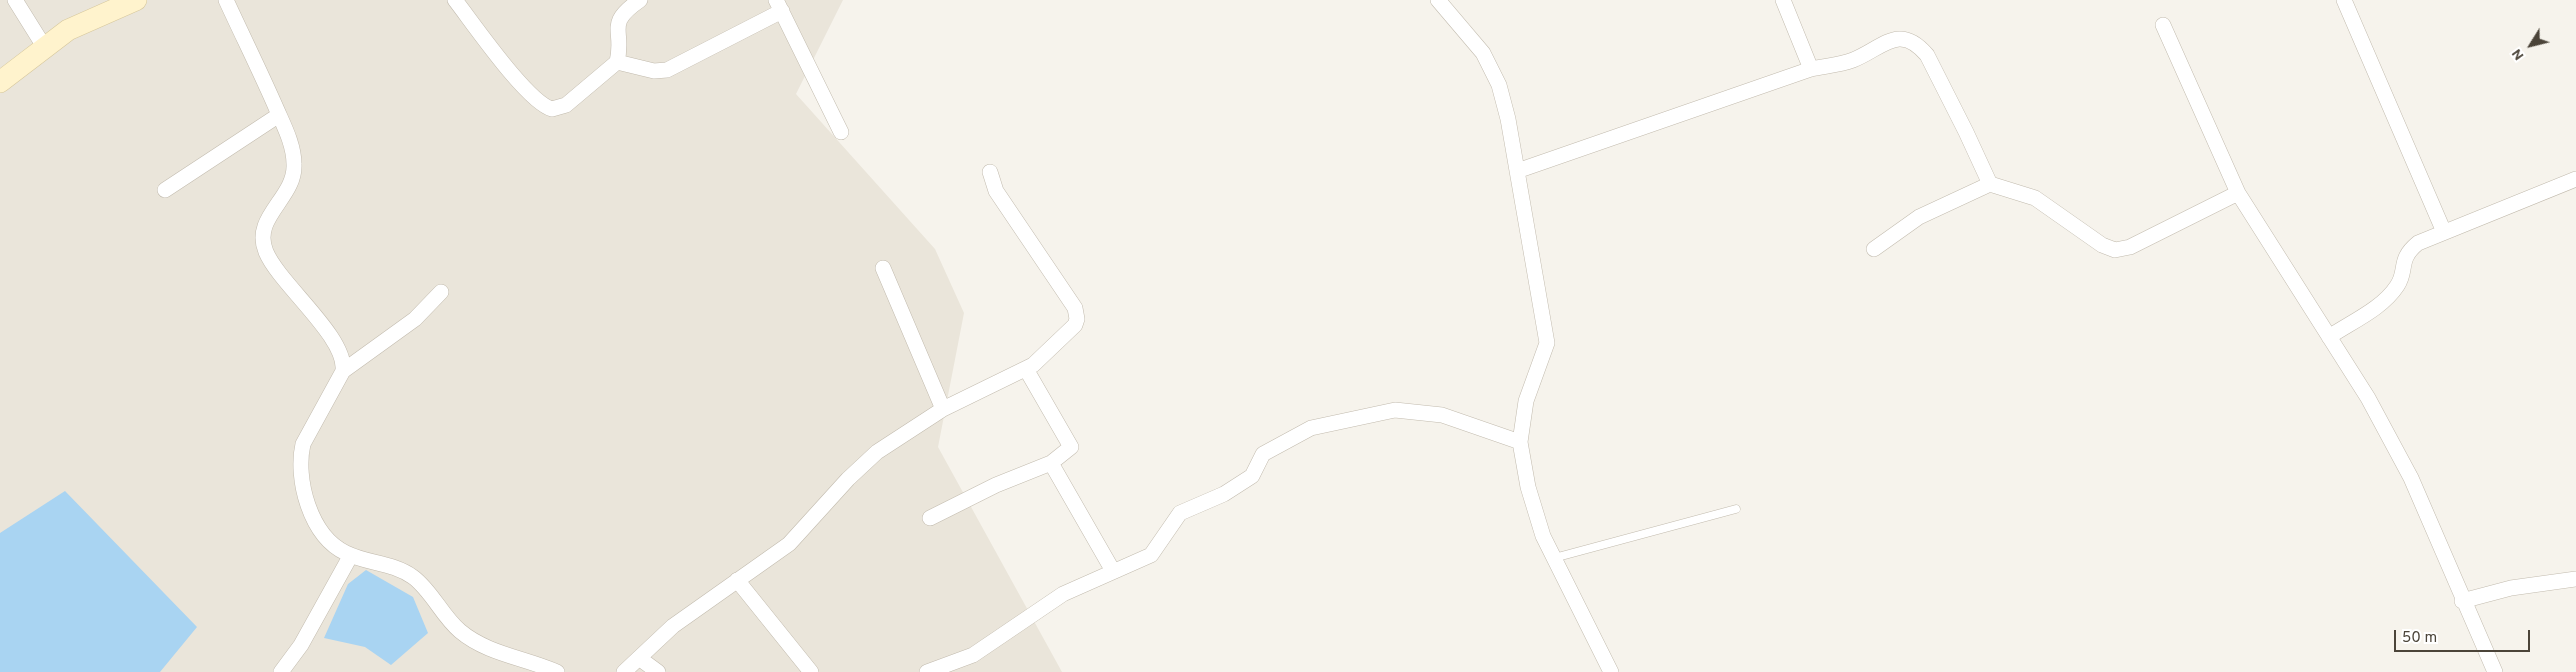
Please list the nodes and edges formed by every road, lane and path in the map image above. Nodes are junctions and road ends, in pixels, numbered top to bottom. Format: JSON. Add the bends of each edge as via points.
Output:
{"nodes":[{"id":1,"x":15,"y":0,"type":"edge"},
{"id":2,"x":136,"y":0,"type":"edge"},
{"id":3,"x":226,"y":0,"type":"edge"},
{"id":4,"x":455,"y":0,"type":"edge"},
{"id":5,"x":640,"y":0,"type":"edge"},
{"id":6,"x":1782,"y":0,"type":"edge"},
{"id":7,"x":2344,"y":0,"type":"edge"},
{"id":8,"x":1443,"y":2,"type":"edge"},
{"id":9,"x":779,"y":5,"type":"edge"},
{"id":10,"x":2163,"y":25,"type":"dead end"},
{"id":11,"x":45,"y":48,"type":"junction"},
{"id":12,"x":617,"y":62,"type":"junction"},
{"id":13,"x":1811,"y":69,"type":"junction"},
{"id":14,"x":0,"y":82,"type":"edge"},
{"id":15,"x":279,"y":115,"type":"junction"},
{"id":16,"x":841,"y":132,"type":"dead end"},
{"id":17,"x":1517,"y":171,"type":"junction"},
{"id":18,"x":990,"y":172,"type":"dead end"},
{"id":19,"x":2576,"y":178,"type":"edge"},
{"id":20,"x":1990,"y":184,"type":"junction"},
{"id":21,"x":165,"y":190,"type":"dead end"},
{"id":22,"x":2238,"y":194,"type":"junction"},
{"id":23,"x":2444,"y":232,"type":"junction"},
{"id":24,"x":1874,"y":248,"type":"dead end"},
{"id":25,"x":883,"y":268,"type":"dead end"},
{"id":26,"x":442,"y":292,"type":"dead end"},
{"id":27,"x":2329,"y":337,"type":"junction"},
{"id":28,"x":1026,"y":369,"type":"junction"},
{"id":29,"x":343,"y":371,"type":"junction"},
{"id":30,"x":943,"y":408,"type":"junction"},
{"id":31,"x":1520,"y":442,"type":"junction"},
{"id":32,"x":1051,"y":463,"type":"junction"},
{"id":33,"x":1736,"y":509,"type":"dead end"},
{"id":34,"x":930,"y":518,"type":"dead end"},
{"id":35,"x":351,"y":555,"type":"junction"},
{"id":36,"x":1554,"y":558,"type":"junction"},
{"id":37,"x":1113,"y":571,"type":"junction"},
{"id":38,"x":2576,"y":579,"type":"edge"},
{"id":39,"x":737,"y":580,"type":"junction"},
{"id":40,"x":2462,"y":601,"type":"junction"},
{"id":41,"x":639,"y":658,"type":"junction"},
{"id":42,"x":281,"y":672,"type":"edge"},
{"id":43,"x":557,"y":672,"type":"edge"},
{"id":44,"x":624,"y":672,"type":"edge"},
{"id":45,"x":658,"y":672,"type":"edge"},
{"id":46,"x":799,"y":672,"type":"edge"},
{"id":47,"x":810,"y":672,"type":"edge"},
{"id":48,"x":927,"y":672,"type":"edge"},
{"id":49,"x":1612,"y":672,"type":"edge"},
{"id":50,"x":2495,"y":672,"type":"edge"}],
"edges":[{"from":1,"to":11,"type":"street"},
{"from":2,"to":11,"type":"main road","via":[[68,30]]},
{"from":3,"to":15,"type":"street"},
{"from":4,"to":12,"type":"street","via":[[518,79],[548,108],[559,109],[566,105]]},
{"from":5,"to":12,"type":"street","via":[[624,11],[618,23]]},
{"from":6,"to":13,"type":"street"},
{"from":7,"to":23,"type":"street"},
{"from":8,"to":17,"type":"street","via":[[1483,53],[1499,85]]},
{"from":9,"to":12,"type":"street","via":[[667,70],[654,71]]},
{"from":9,"to":16,"type":"street"},
{"from":10,"to":22,"type":"street"},
{"from":11,"to":14,"type":"main road"},
{"from":13,"to":17,"type":"street"},
{"from":13,"to":20,"type":"street","via":[[1850,61],[1890,40],[1904,38],[1918,44],[1927,55]]},
{"from":15,"to":21,"type":"street"},
{"from":15,"to":29,"type":"street","via":[[290,143],[294,170],[287,193],[267,218],[263,243],[273,265],[333,341],[343,359]]},
{"from":17,"to":31,"type":"street","via":[[1547,343],[1526,401]]},
{"from":18,"to":28,"type":"street","via":[[996,191],[1075,308],[1075,325]]},
{"from":19,"to":23,"type":"street"},
{"from":20,"to":22,"type":"street","via":[[2035,198],[2102,246],[2115,250],[2130,246]]},
{"from":20,"to":24,"type":"street","via":[[1919,217]]},
{"from":22,"to":27,"type":"street"},
{"from":23,"to":27,"type":"street","via":[[2418,243],[2408,252],[2398,285],[2383,302]]},
{"from":25,"to":30,"type":"street"},
{"from":26,"to":29,"type":"street","via":[[415,319]]},
{"from":27,"to":40,"type":"street","via":[[2368,398],[2411,478]]},
{"from":28,"to":30,"type":"street"},
{"from":28,"to":32,"type":"street","via":[[1071,447]]},
{"from":29,"to":35,"type":"street","via":[[303,444],[300,479],[317,524],[335,547]]},
{"from":30,"to":39,"type":"street","via":[[877,452],[789,544]]},
{"from":31,"to":36,"type":"street","via":[[1528,487],[1543,536]]},
{"from":31,"to":37,"type":"street","via":[[1442,415],[1394,410],[1310,428],[1263,454],[1252,476],[1224,494],[1180,513],[1152,555]]},
{"from":32,"to":34,"type":"street","via":[[996,485]]},
{"from":32,"to":37,"type":"street"},
{"from":33,"to":36,"type":"lane"},
{"from":35,"to":42,"type":"street","via":[[301,645]]},
{"from":35,"to":43,"type":"street","via":[[394,566],[413,578],[468,638]]},
{"from":36,"to":49,"type":"street"},
{"from":37,"to":48,"type":"street","via":[[1050,601],[973,655]]},
{"from":38,"to":40,"type":"street","via":[[2511,588]]},
{"from":39,"to":41,"type":"street","via":[[673,626]]},
{"from":39,"to":47,"type":"street"},
{"from":40,"to":50,"type":"street"},
{"from":41,"to":44,"type":"street"},
{"from":41,"to":45,"type":"street"},
{"from":46,"to":47,"type":"street"}]}
